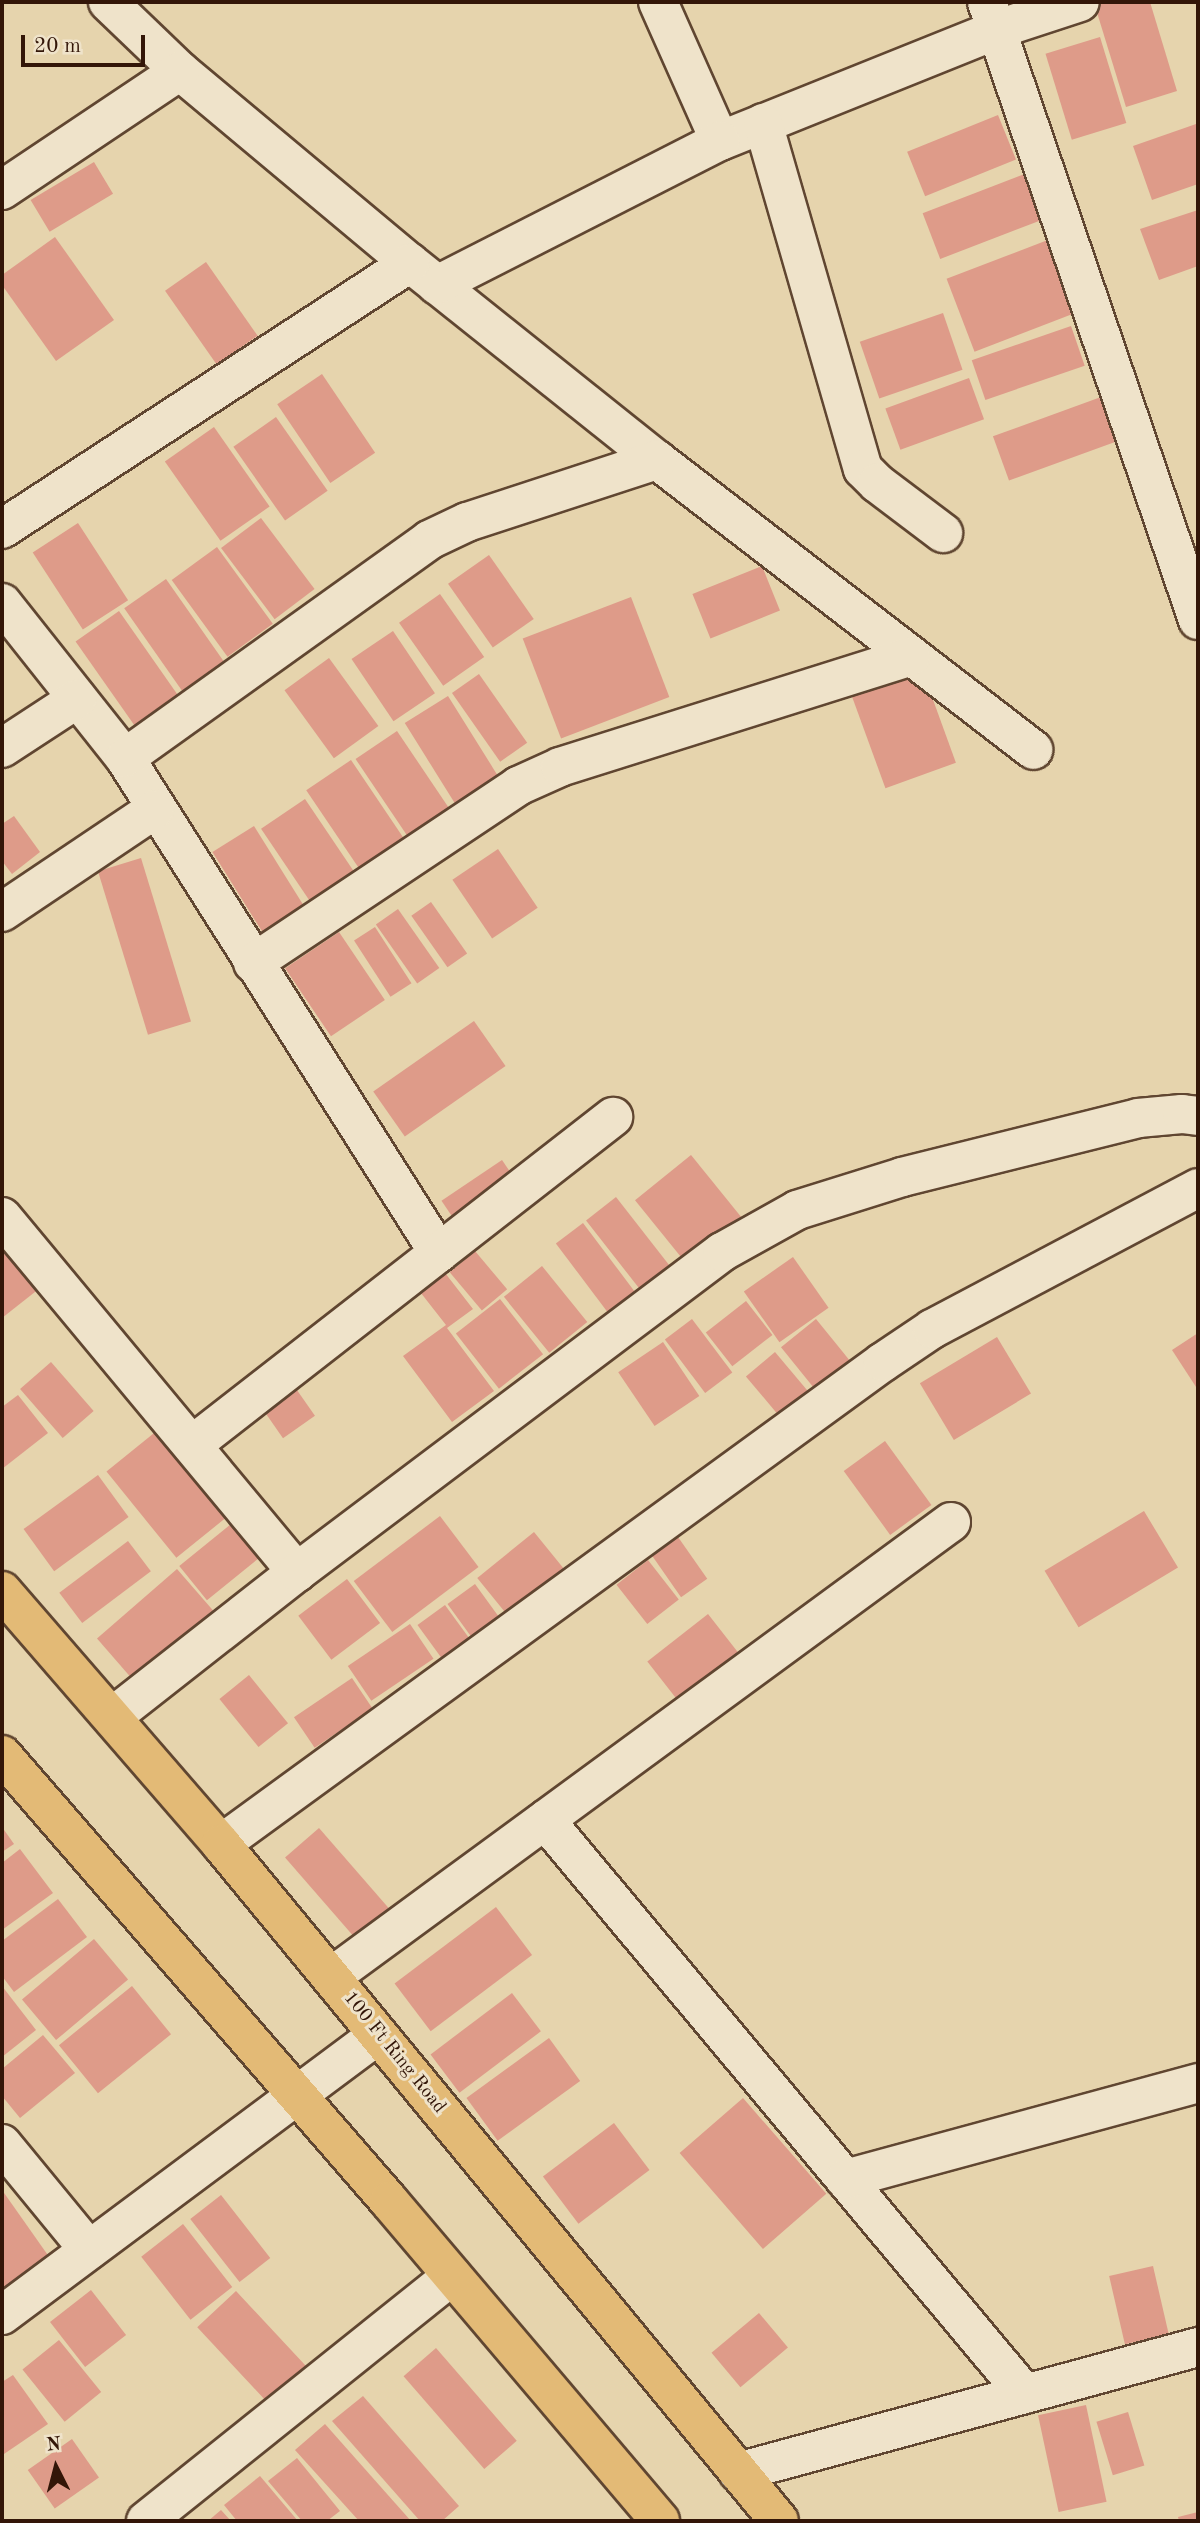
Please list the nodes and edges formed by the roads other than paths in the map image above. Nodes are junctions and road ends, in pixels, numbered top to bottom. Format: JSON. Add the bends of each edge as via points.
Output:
{"nodes":[{"id":1,"x":108,"y":2,"type":"edge"},
{"id":2,"x":658,"y":2,"type":"edge"},
{"id":3,"x":1080,"y":2,"type":"edge"},
{"id":4,"x":993,"y":15,"type":"edge"},
{"id":5,"x":180,"y":71,"type":"junction"},
{"id":6,"x":763,"y":123,"type":"junction"},
{"id":7,"x":720,"y":141,"type":"junction"},
{"id":8,"x":2,"y":190,"type":"edge"},
{"id":9,"x":423,"y":274,"type":"junction"},
{"id":10,"x":657,"y":460,"type":"junction"},
{"id":11,"x":2,"y":529,"type":"edge"},
{"id":12,"x":943,"y":533,"type":"dead end"},
{"id":13,"x":2,"y":603,"type":"edge"},
{"id":14,"x":1198,"y":620,"type":"edge"},
{"id":15,"x":911,"y":656,"type":"junction"},
{"id":16,"x":77,"y":699,"type":"junction"},
{"id":17,"x":2,"y":748,"type":"edge"},
{"id":18,"x":1033,"y":750,"type":"dead end"},
{"id":19,"x":125,"y":758,"type":"junction"},
{"id":20,"x":155,"y":809,"type":"junction"},
{"id":21,"x":2,"y":912,"type":"edge"},
{"id":22,"x":254,"y":963,"type":"junction"},
{"id":23,"x":1198,"y":1116,"type":"edge"},
{"id":24,"x":613,"y":1117,"type":"dead end"},
{"id":25,"x":1198,"y":1188,"type":"edge"},
{"id":26,"x":2,"y":1217,"type":"edge"},
{"id":27,"x":439,"y":1253,"type":"junction"},
{"id":28,"x":192,"y":1445,"type":"junction"},
{"id":29,"x":951,"y":1522,"type":"dead end"},
{"id":30,"x":297,"y":1572,"type":"junction"},
{"id":31,"x":2,"y":1591,"type":"edge"},
{"id":32,"x":112,"y":1717,"type":"junction"},
{"id":33,"x":2,"y":1755,"type":"edge"},
{"id":34,"x":545,"y":1820,"type":"junction"},
{"id":35,"x":220,"y":1843,"type":"junction"},
{"id":36,"x":331,"y":1977,"type":"junction"},
{"id":37,"x":378,"y":2035,"type":"junction"},
{"id":38,"x":1198,"y":2083,"type":"edge"},
{"id":39,"x":296,"y":2095,"type":"junction"},
{"id":40,"x":2,"y":2144,"type":"edge"},
{"id":41,"x":845,"y":2179,"type":"junction"},
{"id":42,"x":89,"y":2250,"type":"junction"},
{"id":43,"x":453,"y":2276,"type":"junction"},
{"id":44,"x":2,"y":2315,"type":"edge"},
{"id":45,"x":1198,"y":2347,"type":"edge"},
{"id":46,"x":1025,"y":2394,"type":"junction"},
{"id":47,"x":738,"y":2472,"type":"junction"},
{"id":48,"x":146,"y":2521,"type":"edge"},
{"id":49,"x":660,"y":2521,"type":"edge"},
{"id":50,"x":779,"y":2521,"type":"edge"}],
"edges":[{"from":1,"to":5,"type":"street"},
{"from":2,"to":7,"type":"street"},
{"from":3,"to":4,"type":"street"},
{"from":4,"to":6,"type":"street"},
{"from":4,"to":14,"type":"street"},
{"from":5,"to":8,"type":"street"},
{"from":5,"to":9,"type":"street"},
{"from":6,"to":7,"type":"street"},
{"from":6,"to":12,"type":"street","via":[[863,469]]},
{"from":7,"to":9,"type":"street"},
{"from":9,"to":10,"type":"street"},
{"from":9,"to":11,"type":"street"},
{"from":10,"to":15,"type":"street"},
{"from":10,"to":19,"type":"street","via":[[467,522],[429,540]]},
{"from":13,"to":16,"type":"street"},
{"from":15,"to":18,"type":"street"},
{"from":15,"to":22,"type":"street","via":[[560,767],[518,786]]},
{"from":16,"to":17,"type":"street"},
{"from":16,"to":19,"type":"street"},
{"from":19,"to":20,"type":"street"},
{"from":20,"to":21,"type":"street"},
{"from":20,"to":22,"type":"street"},
{"from":22,"to":27,"type":"street"},
{"from":23,"to":30,"type":"street","via":[[1138,1118],[902,1177],[797,1210],[722,1252]]},
{"from":24,"to":27,"type":"street"},
{"from":25,"to":35,"type":"street","via":[[932,1329]]},
{"from":26,"to":28,"type":"street"},
{"from":27,"to":28,"type":"street"},
{"from":28,"to":30,"type":"street"},
{"from":29,"to":34,"type":"street"},
{"from":30,"to":32,"type":"street"},
{"from":31,"to":32,"type":"main road","name":"100 Ft Ring Road"},
{"from":32,"to":35,"type":"main road","name":"100 Ft Ring Road"},
{"from":33,"to":39,"type":"main road"},
{"from":34,"to":36,"type":"street"},
{"from":34,"to":41,"type":"street"},
{"from":35,"to":36,"type":"main road","name":"100 Ft Ring Road"},
{"from":36,"to":37,"type":"main road","name":"100 Ft Ring Road"},
{"from":37,"to":39,"type":"street"},
{"from":37,"to":47,"type":"main road","name":"100 Ft Ring Road"},
{"from":38,"to":41,"type":"street"},
{"from":39,"to":42,"type":"street"},
{"from":39,"to":43,"type":"main road"},
{"from":40,"to":42,"type":"street"},
{"from":41,"to":46,"type":"street"},
{"from":42,"to":44,"type":"street"},
{"from":43,"to":48,"type":"street"},
{"from":43,"to":49,"type":"main road"},
{"from":45,"to":46,"type":"street"},
{"from":46,"to":47,"type":"street"},
{"from":47,"to":50,"type":"main road","name":"100 Ft Ring Road"}]}
